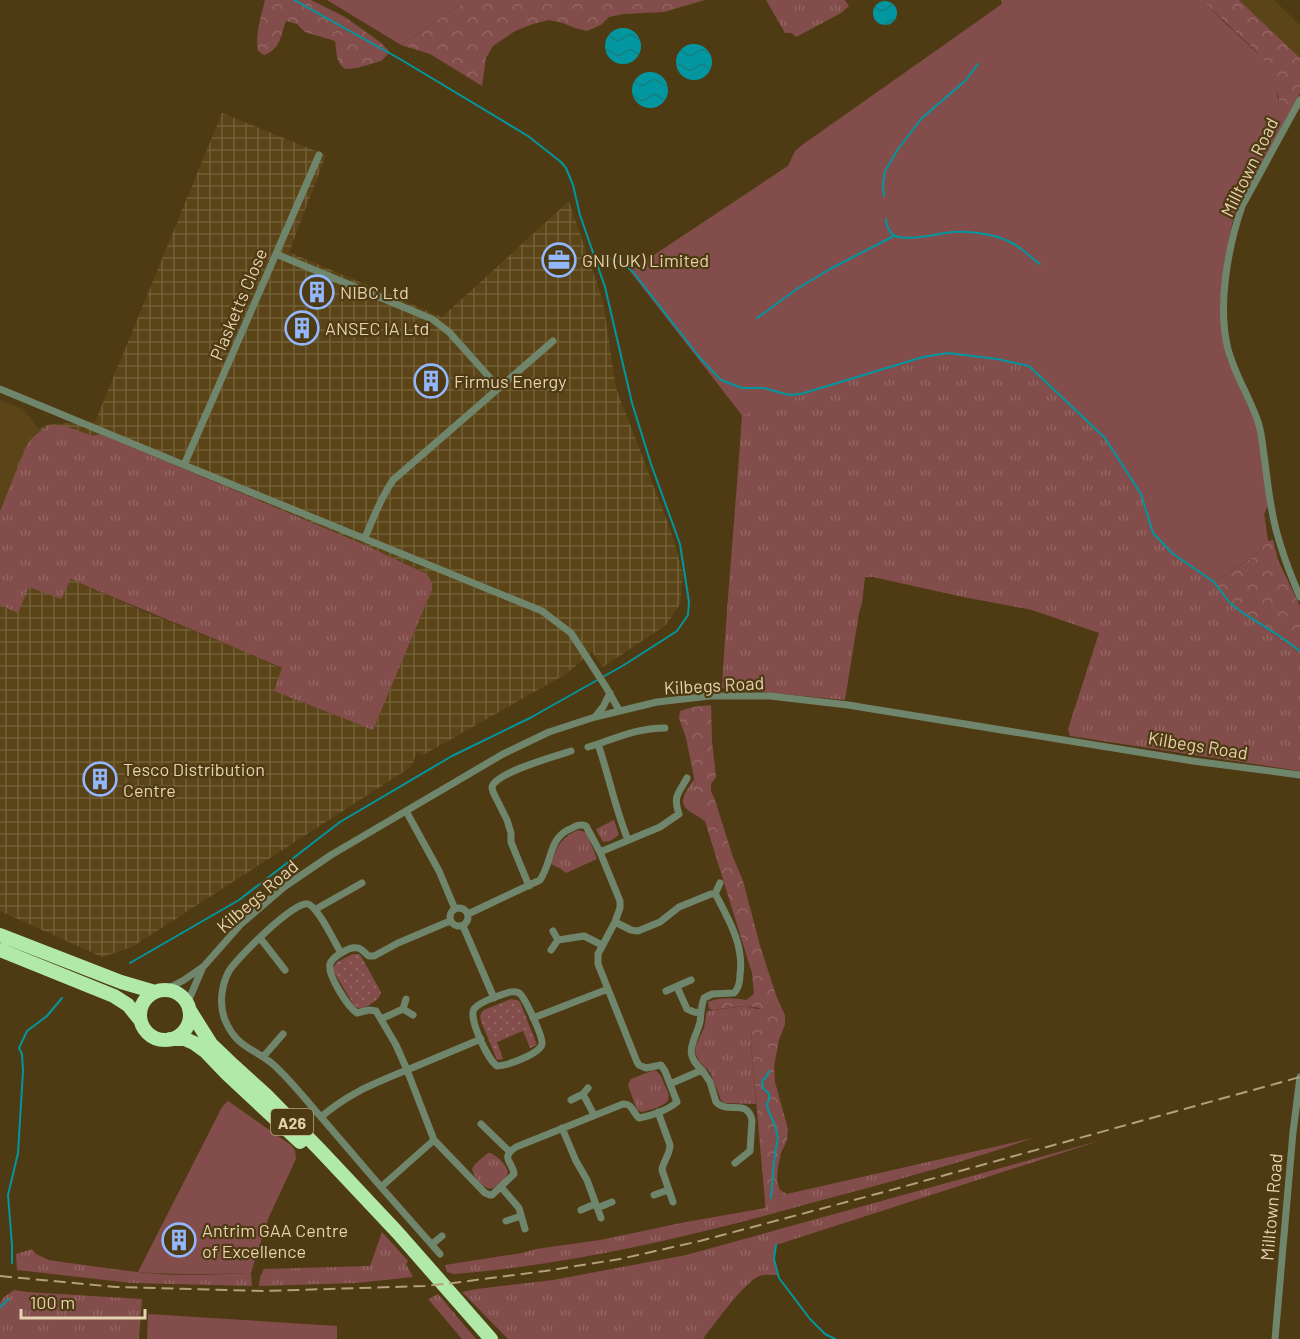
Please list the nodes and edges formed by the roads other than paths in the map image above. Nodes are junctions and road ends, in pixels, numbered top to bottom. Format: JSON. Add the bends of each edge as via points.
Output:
{"nodes":[{"id":1,"x":1300,"y":100,"type":"edge"},
{"id":2,"x":319,"y":155,"type":"dead end"},
{"id":3,"x":276,"y":254,"type":"junction"},
{"id":4,"x":553,"y":341,"type":"dead end"},
{"id":5,"x":499,"y":388,"type":"junction"},
{"id":6,"x":0,"y":389,"type":"edge"},
{"id":7,"x":184,"y":465,"type":"junction"},
{"id":8,"x":366,"y":538,"type":"junction"},
{"id":9,"x":1300,"y":597,"type":"edge"},
{"id":10,"x":608,"y":690,"type":"junction"},
{"id":11,"x":619,"y":710,"type":"junction"},
{"id":12,"x":595,"y":717,"type":"junction"},
{"id":13,"x":665,"y":728,"type":"dead end"},
{"id":14,"x":598,"y":744,"type":"junction"},
{"id":15,"x":588,"y":747,"type":"dead end"},
{"id":16,"x":571,"y":751,"type":"dead end"},
{"id":17,"x":1300,"y":775,"type":"edge"},
{"id":18,"x":687,"y":778,"type":"dead end"},
{"id":19,"x":406,"y":811,"type":"junction"},
{"id":20,"x":628,"y":840,"type":"junction"},
{"id":21,"x":600,"y":852,"type":"junction"},
{"id":22,"x":362,"y":883,"type":"dead end"},
{"id":23,"x":720,"y":883,"type":"dead end"},
{"id":24,"x":529,"y":886,"type":"junction"},
{"id":25,"x":715,"y":894,"type":"junction"},
{"id":26,"x":316,"y":909,"type":"junction"},
{"id":27,"x":455,"y":909,"type":"junction"},
{"id":28,"x":468,"y":914,"type":"junction"},
{"id":29,"x":450,"y":921,"type":"junction"},
{"id":30,"x":615,"y":922,"type":"junction"},
{"id":31,"x":463,"y":926,"type":"junction"},
{"id":32,"x":553,"y":931,"type":"dead end"},
{"id":33,"x":0,"y":935,"type":"edge"},
{"id":34,"x":260,"y":938,"type":"junction"},
{"id":35,"x":558,"y":940,"type":"junction"},
{"id":36,"x":602,"y":945,"type":"junction"},
{"id":37,"x":0,"y":950,"type":"edge"},
{"id":38,"x":551,"y":950,"type":"dead end"},
{"id":39,"x":340,"y":953,"type":"junction"},
{"id":40,"x":204,"y":966,"type":"junction"},
{"id":41,"x":285,"y":970,"type":"dead end"},
{"id":42,"x":691,"y":980,"type":"dead end"},
{"id":43,"x":677,"y":987,"type":"junction"},
{"id":44,"x":608,"y":989,"type":"junction"},
{"id":45,"x":160,"y":991,"type":"junction"},
{"id":46,"x":666,"y":991,"type":"dead end"},
{"id":47,"x":494,"y":998,"type":"junction"},
{"id":48,"x":406,"y":999,"type":"dead end"},
{"id":49,"x":188,"y":1007,"type":"junction"},
{"id":50,"x":403,"y":1009,"type":"junction"},
{"id":51,"x":701,"y":1013,"type":"junction"},
{"id":52,"x":413,"y":1015,"type":"dead end"},
{"id":53,"x":532,"y":1018,"type":"junction"},
{"id":54,"x":381,"y":1019,"type":"junction"},
{"id":55,"x":140,"y":1020,"type":"junction"},
{"id":56,"x":283,"y":1034,"type":"dead end"},
{"id":57,"x":170,"y":1039,"type":"junction"},
{"id":58,"x":481,"y":1040,"type":"junction"},
{"id":59,"x":263,"y":1057,"type":"junction"},
{"id":60,"x":407,"y":1070,"type":"junction"},
{"id":61,"x":702,"y":1070,"type":"junction"},
{"id":62,"x":1300,"y":1077,"type":"edge"},
{"id":63,"x":670,"y":1083,"type":"junction"},
{"id":64,"x":571,"y":1100,"type":"dead end"},
{"id":65,"x":658,"y":1112,"type":"junction"},
{"id":66,"x":594,"y":1115,"type":"junction"},
{"id":67,"x":321,"y":1117,"type":"junction"},
{"id":68,"x":481,"y":1124,"type":"dead end"},
{"id":69,"x":562,"y":1128,"type":"junction"},
{"id":70,"x":434,"y":1140,"type":"junction"},
{"id":71,"x":510,"y":1152,"type":"junction"},
{"id":72,"x":735,"y":1163,"type":"dead end"},
{"id":73,"x":381,"y":1187,"type":"junction"},
{"id":74,"x":501,"y":1187,"type":"junction"},
{"id":75,"x":668,"y":1190,"type":"junction"},
{"id":76,"x":654,"y":1195,"type":"dead end"},
{"id":77,"x":612,"y":1202,"type":"dead end"},
{"id":78,"x":673,"y":1202,"type":"dead end"},
{"id":79,"x":596,"y":1206,"type":"junction"},
{"id":80,"x":581,"y":1210,"type":"dead end"},
{"id":81,"x":521,"y":1216,"type":"junction"},
{"id":82,"x":601,"y":1218,"type":"dead end"},
{"id":83,"x":506,"y":1221,"type":"dead end"},
{"id":84,"x":525,"y":1228,"type":"dead end"},
{"id":85,"x":398,"y":1233,"type":"junction"},
{"id":86,"x":442,"y":1236,"type":"dead end"},
{"id":87,"x":432,"y":1244,"type":"junction"},
{"id":88,"x":440,"y":1254,"type":"dead end"},
{"id":89,"x":491,"y":1339,"type":"edge"},
{"id":90,"x":1275,"y":1339,"type":"edge"}],
"edges":[{"from":1,"to":9,"type":"street","name":"Milltown Road","via":[[1242,206],[1228,256],[1224,317],[1228,349],[1259,426],[1280,544]]},
{"from":2,"to":3,"type":"street","name":"Plasketts Close"},
{"from":3,"to":5,"type":"street","via":[[432,319],[449,332]]},
{"from":3,"to":7,"type":"street","name":"Plasketts Close"},
{"from":4,"to":5,"type":"street"},
{"from":5,"to":8,"type":"street","via":[[393,480]]},
{"from":6,"to":7,"type":"street"},
{"from":7,"to":8,"type":"street"},
{"from":8,"to":10,"type":"street","via":[[543,611],[571,633]]},
{"from":10,"to":11,"type":"street"},
{"from":10,"to":12,"type":"street"},
{"from":11,"to":12,"type":"street","name":"Kilbegs Road"},
{"from":11,"to":17,"type":"street","name":"Kilbegs Road","via":[[710,696],[770,696]]},
{"from":12,"to":19,"type":"street","name":"Kilbegs Road","via":[[549,732],[503,754]]},
{"from":13,"to":14,"type":"street","via":[[636,731]]},
{"from":14,"to":15,"type":"street"},
{"from":14,"to":20,"type":"street"},
{"from":16,"to":24,"type":"street","via":[[517,770],[492,788]]},
{"from":18,"to":20,"type":"street","via":[[675,803],[683,815]]},
{"from":19,"to":27,"type":"street"},
{"from":19,"to":40,"type":"street","name":"Kilbegs Road","via":[[285,887],[242,924]]},
{"from":20,"to":21,"type":"street"},
{"from":21,"to":24,"type":"street","via":[[586,826],[569,829],[555,843],[543,877]]},
{"from":21,"to":30,"type":"street","via":[[620,901]]},
{"from":22,"to":26,"type":"street"},
{"from":23,"to":25,"type":"street"},
{"from":24,"to":28,"type":"street"},
{"from":25,"to":30,"type":"street","via":[[679,907],[660,922],[638,931]]},
{"from":25,"to":51,"type":"street","via":[[740,948],[740,982],[734,993],[707,996]]},
{"from":26,"to":34,"type":"street","via":[[307,903],[300,904]]},
{"from":26,"to":39,"type":"street"},
{"from":27,"to":28,"type":"street","via":[[461,908]]},
{"from":27,"to":29,"type":"street"},
{"from":28,"to":31,"type":"street"},
{"from":29,"to":31,"type":"street","via":[[457,927]]},
{"from":29,"to":39,"type":"street","via":[[374,956],[358,948]]},
{"from":30,"to":36,"type":"street"},
{"from":31,"to":47,"type":"street"},
{"from":32,"to":35,"type":"street"},
{"from":33,"to":45,"type":"highway","number":"A26","via":[[121,982]]},
{"from":34,"to":41,"type":"street"},
{"from":34,"to":59,"type":"street","via":[[229,972],[221,1002],[233,1035],[244,1047]]},
{"from":35,"to":36,"type":"street","via":[[584,936]]},
{"from":35,"to":38,"type":"street"},
{"from":36,"to":44,"type":"street","via":[[598,964]]},
{"from":37,"to":55,"type":"highway","number":"A26","via":[[114,996]]},
{"from":39,"to":54,"type":"street","via":[[331,962],[330,970],[348,1005],[357,1013],[374,1011]]},
{"from":40,"to":45,"type":"street","name":"Kilbegs Road"},
{"from":40,"to":49,"type":"street","name":"Kilbegs Road"},
{"from":42,"to":43,"type":"street"},
{"from":43,"to":46,"type":"street"},
{"from":43,"to":51,"type":"street","via":[[687,1009]]},
{"from":44,"to":53,"type":"street"},
{"from":44,"to":63,"type":"street","via":[[639,1065],[660,1065]]},
{"from":45,"to":49,"type":"highway","number":"A26","via":[[171,990],[180,995]]},
{"from":45,"to":55,"type":"highway","via":[[142,1003]]},
{"from":47,"to":53,"type":"street","via":[[519,993]]},
{"from":47,"to":58,"type":"street","via":[[479,1004],[473,1012]]},
{"from":48,"to":50,"type":"street"},
{"from":49,"to":57,"type":"highway","via":[[187,1025]]},
{"from":49,"to":85,"type":"highway","number":"A26","via":[[211,1044],[266,1095]]},
{"from":50,"to":52,"type":"street"},
{"from":50,"to":54,"type":"street"},
{"from":51,"to":61,"type":"street","via":[[690,1052]]},
{"from":53,"to":58,"type":"street","via":[[541,1046],[509,1064],[492,1063]]},
{"from":54,"to":60,"type":"street"},
{"from":55,"to":57,"type":"highway","number":"A26","via":[[152,1036]]},
{"from":56,"to":59,"type":"street"},
{"from":57,"to":85,"type":"highway","number":"A26","via":[[185,1039],[205,1051]]},
{"from":58,"to":60,"type":"street"},
{"from":59,"to":67,"type":"street"},
{"from":60,"to":67,"type":"street","via":[[364,1088]]},
{"from":60,"to":70,"type":"street"},
{"from":61,"to":63,"type":"street"},
{"from":61,"to":72,"type":"street","via":[[718,1105],[742,1108],[751,1115],[750,1151]]},
{"from":62,"to":90,"type":"street","name":"Milltown Road"},
{"from":63,"to":65,"type":"street","via":[[676,1102]]},
{"from":64,"to":66,"type":"street","via":[[585,1091]]},
{"from":65,"to":66,"type":"street","via":[[639,1118],[625,1103]]},
{"from":65,"to":75,"type":"street","via":[[670,1145],[662,1168]]},
{"from":66,"to":69,"type":"street"},
{"from":67,"to":73,"type":"street"},
{"from":68,"to":71,"type":"street"},
{"from":69,"to":71,"type":"street"},
{"from":69,"to":79,"type":"street"},
{"from":70,"to":73,"type":"street"},
{"from":70,"to":74,"type":"street","via":[[487,1195]]},
{"from":71,"to":74,"type":"street","via":[[507,1159],[514,1174]]},
{"from":73,"to":87,"type":"street"},
{"from":74,"to":81,"type":"street","via":[[515,1201]]},
{"from":75,"to":76,"type":"street"},
{"from":75,"to":78,"type":"street"},
{"from":77,"to":79,"type":"street"},
{"from":79,"to":80,"type":"street"},
{"from":79,"to":82,"type":"street"},
{"from":81,"to":83,"type":"street"},
{"from":81,"to":84,"type":"street"},
{"from":85,"to":89,"type":"highway","number":"A26"},
{"from":86,"to":87,"type":"street"},
{"from":87,"to":88,"type":"street"}]}
